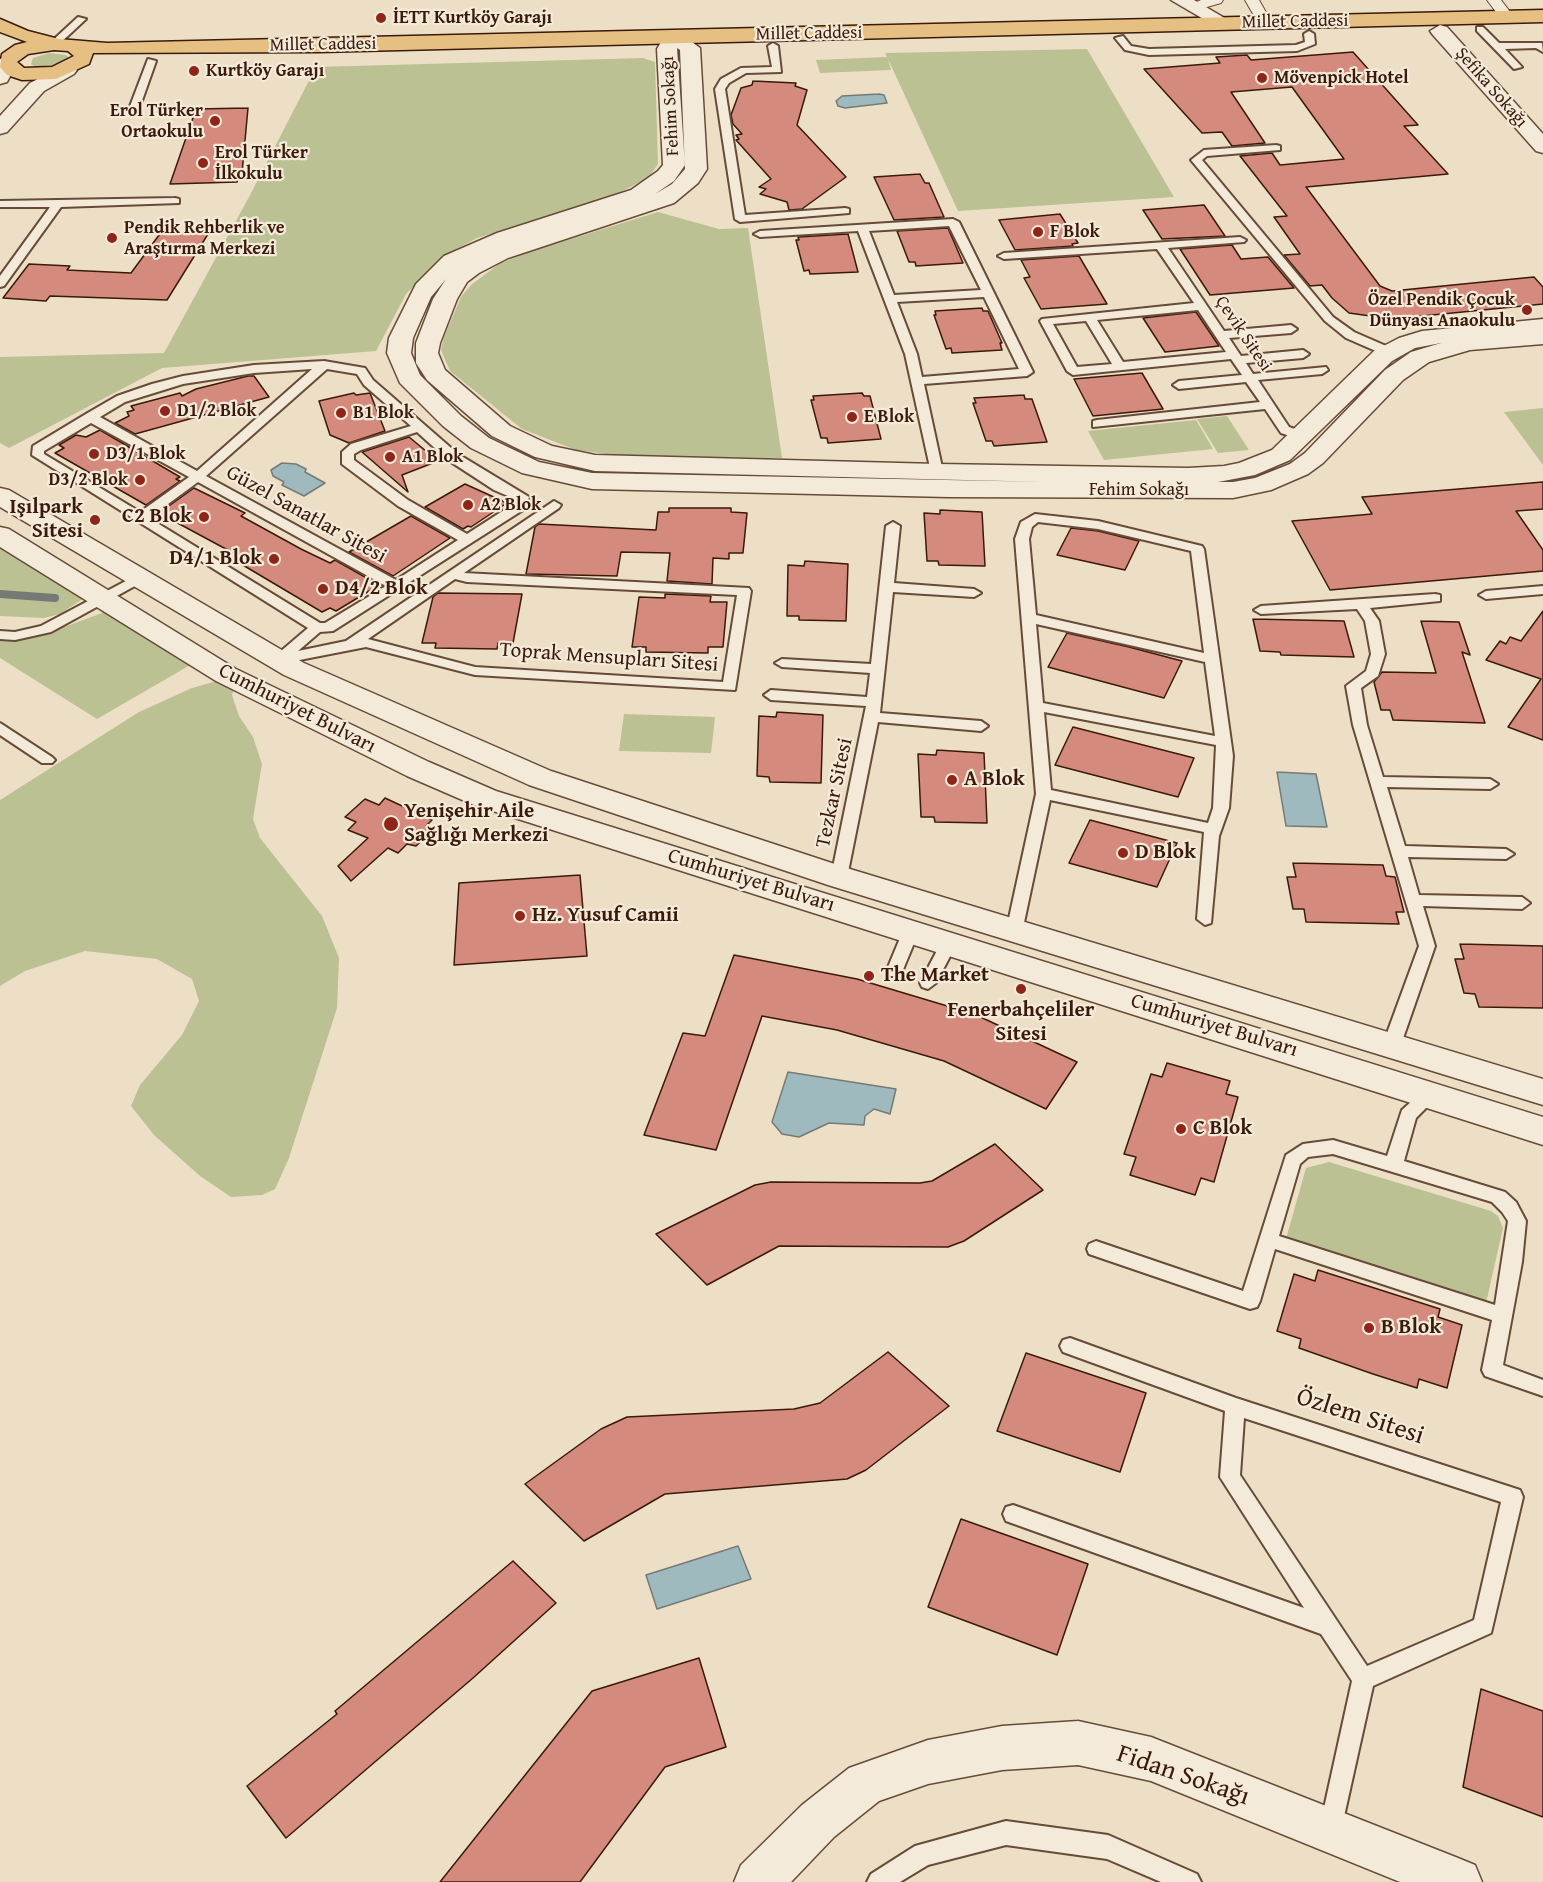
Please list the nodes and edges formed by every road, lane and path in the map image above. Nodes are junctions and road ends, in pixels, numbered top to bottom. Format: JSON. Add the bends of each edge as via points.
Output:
{"nodes":[{"id":1,"x":1216,"y":0,"type":"edge"},
{"id":2,"x":1252,"y":0,"type":"edge"},
{"id":3,"x":1494,"y":0,"type":"edge"},
{"id":4,"x":1184,"y":9,"type":"edge"},
{"id":5,"x":1543,"y":16,"type":"edge"},
{"id":6,"x":1507,"y":17,"type":"junction"},
{"id":7,"x":81,"y":19,"type":"dead end"},
{"id":8,"x":1265,"y":22,"type":"junction"},
{"id":9,"x":1444,"y":24,"type":"junction"},
{"id":10,"x":0,"y":25,"type":"edge"},
{"id":11,"x":1543,"y":28,"type":"edge"},
{"id":12,"x":1480,"y":29,"type":"junction"},
{"id":13,"x":54,"y":44,"type":"junction"},
{"id":14,"x":677,"y":45,"type":"junction"},
{"id":15,"x":773,"y":46,"type":"junction"},
{"id":16,"x":1496,"y":46,"type":"junction"},
{"id":17,"x":1542,"y":49,"type":"edge"},
{"id":18,"x":73,"y":61,"type":"junction"},
{"id":19,"x":151,"y":61,"type":"junction"},
{"id":20,"x":4,"y":62,"type":"edge"},
{"id":21,"x":1517,"y":67,"type":"dead end"},
{"id":22,"x":134,"y":108,"type":"dead end"},
{"id":23,"x":0,"y":128,"type":"edge"},
{"id":24,"x":1541,"y":138,"type":"edge"},
{"id":25,"x":1276,"y":148,"type":"dead end"},
{"id":26,"x":176,"y":201,"type":"dead end"},
{"id":27,"x":0,"y":204,"type":"edge"},
{"id":28,"x":58,"y":204,"type":"junction"},
{"id":29,"x":845,"y":211,"type":"dead end"},
{"id":30,"x":862,"y":227,"type":"junction"},
{"id":31,"x":760,"y":234,"type":"dead end"},
{"id":32,"x":1240,"y":240,"type":"dead end"},
{"id":33,"x":1160,"y":245,"type":"junction"},
{"id":34,"x":1004,"y":255,"type":"dead end"},
{"id":35,"x":0,"y":284,"type":"edge"},
{"id":36,"x":989,"y":293,"type":"junction"},
{"id":37,"x":890,"y":299,"type":"junction"},
{"id":38,"x":1202,"y":306,"type":"junction"},
{"id":39,"x":1090,"y":317,"type":"junction"},
{"id":40,"x":1543,"y":326,"type":"edge"},
{"id":41,"x":1291,"y":329,"type":"dead end"},
{"id":42,"x":1221,"y":335,"type":"junction"},
{"id":43,"x":1543,"y":337,"type":"edge"},
{"id":44,"x":1389,"y":352,"type":"junction"},
{"id":45,"x":1303,"y":354,"type":"dead end"},
{"id":46,"x":1237,"y":357,"type":"junction"},
{"id":47,"x":324,"y":365,"type":"junction"},
{"id":48,"x":1119,"y":366,"type":"junction"},
{"id":49,"x":1322,"y":370,"type":"dead end"},
{"id":50,"x":1251,"y":378,"type":"junction"},
{"id":51,"x":917,"y":381,"type":"junction"},
{"id":52,"x":1179,"y":385,"type":"dead end"},
{"id":53,"x":1270,"y":405,"type":"junction"},
{"id":54,"x":90,"y":417,"type":"junction"},
{"id":55,"x":1097,"y":424,"type":"dead end"},
{"id":56,"x":421,"y":428,"type":"junction"},
{"id":57,"x":1302,"y":436,"type":"junction"},
{"id":58,"x":1327,"y":444,"type":"junction"},
{"id":59,"x":197,"y":477,"type":"junction"},
{"id":60,"x":938,"y":480,"type":"junction"},
{"id":61,"x":0,"y":496,"type":"edge"},
{"id":62,"x":554,"y":505,"type":"dead end"},
{"id":63,"x":141,"y":518,"type":"junction"},
{"id":64,"x":893,"y":526,"type":"dead end"},
{"id":65,"x":0,"y":535,"type":"edge"},
{"id":66,"x":467,"y":540,"type":"junction"},
{"id":67,"x":451,"y":574,"type":"junction"},
{"id":68,"x":139,"y":578,"type":"junction"},
{"id":69,"x":396,"y":586,"type":"junction"},
{"id":70,"x":887,"y":587,"type":"junction"},
{"id":71,"x":1543,"y":590,"type":"edge"},
{"id":72,"x":974,"y":592,"type":"dead end"},
{"id":73,"x":1486,"y":595,"type":"dead end"},
{"id":74,"x":98,"y":598,"type":"junction"},
{"id":75,"x":1435,"y":598,"type":"dead end"},
{"id":76,"x":1360,"y":605,"type":"junction"},
{"id":77,"x":1261,"y":610,"type":"dead end"},
{"id":78,"x":1029,"y":618,"type":"junction"},
{"id":79,"x":317,"y":627,"type":"junction"},
{"id":80,"x":0,"y":635,"type":"edge"},
{"id":81,"x":351,"y":644,"type":"junction"},
{"id":82,"x":1212,"y":659,"type":"junction"},
{"id":83,"x":279,"y":660,"type":"junction"},
{"id":84,"x":782,"y":663,"type":"dead end"},
{"id":85,"x":878,"y":669,"type":"junction"},
{"id":86,"x":240,"y":683,"type":"junction"},
{"id":87,"x":771,"y":694,"type":"dead end"},
{"id":88,"x":1036,"y":706,"type":"junction"},
{"id":89,"x":873,"y":710,"type":"junction"},
{"id":90,"x":981,"y":726,"type":"dead end"},
{"id":91,"x":0,"y":728,"type":"edge"},
{"id":92,"x":1223,"y":742,"type":"junction"},
{"id":93,"x":47,"y":760,"type":"dead end"},
{"id":94,"x":1377,"y":782,"type":"junction"},
{"id":95,"x":1490,"y":784,"type":"dead end"},
{"id":96,"x":1044,"y":794,"type":"junction"},
{"id":97,"x":1214,"y":829,"type":"junction"},
{"id":98,"x":1399,"y":851,"type":"junction"},
{"id":99,"x":1506,"y":854,"type":"dead end"},
{"id":100,"x":839,"y":877,"type":"junction"},
{"id":101,"x":1413,"y":900,"type":"junction"},
{"id":102,"x":1522,"y":903,"type":"dead end"},
{"id":103,"x":1204,"y":919,"type":"dead end"},
{"id":104,"x":912,"y":931,"type":"junction"},
{"id":105,"x":950,"y":943,"type":"junction"},
{"id":106,"x":1010,"y":946,"type":"junction"},
{"id":107,"x":894,"y":972,"type":"dead end"},
{"id":108,"x":928,"y":983,"type":"dead end"},
{"id":109,"x":1391,"y":1047,"type":"junction"},
{"id":110,"x":1435,"y":1078,"type":"junction"},
{"id":111,"x":1543,"y":1092,"type":"edge"},
{"id":112,"x":1543,"y":1131,"type":"edge"},
{"id":113,"x":1394,"y":1165,"type":"junction"},
{"id":114,"x":1269,"y":1240,"type":"junction"},
{"id":115,"x":1096,"y":1249,"type":"dead end"},
{"id":116,"x":1503,"y":1315,"type":"junction"},
{"id":117,"x":1070,"y":1346,"type":"dead end"},
{"id":118,"x":1543,"y":1388,"type":"edge"},
{"id":119,"x":1235,"y":1406,"type":"junction"},
{"id":120,"x":1012,"y":1514,"type":"dead end"},
{"id":121,"x":1329,"y":1627,"type":"junction"},
{"id":122,"x":1363,"y":1679,"type":"junction"},
{"id":123,"x":1331,"y":1832,"type":"junction"},
{"id":124,"x":758,"y":1882,"type":"edge"},
{"id":125,"x":879,"y":1882,"type":"edge"},
{"id":126,"x":1189,"y":1882,"type":"edge"},
{"id":127,"x":1458,"y":1882,"type":"edge"}],
"edges":[{"from":1,"to":4,"type":"street"},
{"from":2,"to":8,"type":"street"},
{"from":3,"to":6,"type":"street"},
{"from":4,"to":8,"type":"main road","name":"Millet Caddesi","via":[[1224,23]]},
{"from":4,"to":14,"type":"main road","name":"Millet Caddesi"},
{"from":5,"to":6,"type":"main road","name":"Millet Caddesi"},
{"from":6,"to":9,"type":"main road","name":"Millet Caddesi"},
{"from":7,"to":13,"type":"lane"},
{"from":8,"to":9,"type":"main road","name":"Millet Caddesi"},
{"from":9,"to":12,"type":"main road","name":"Millet Caddesi"},
{"from":9,"to":15,"type":"main road","name":"Millet Caddesi","via":[[1309,34]]},
{"from":9,"to":24,"type":"street","name":"Şefika Sokağı"},
{"from":10,"to":13,"type":"main road"},
{"from":11,"to":12,"type":"main road","name":"Millet Caddesi"},
{"from":12,"to":16,"type":"lane"},
{"from":13,"to":18,"type":"main road"},
{"from":13,"to":20,"type":"main road","via":[[32,46]]},
{"from":14,"to":15,"type":"main road","name":"Millet Caddesi"},
{"from":14,"to":18,"type":"main road","name":"Millet Caddesi","via":[[131,49]]},
{"from":14,"to":19,"type":"main road","name":"Millet Caddesi"},
{"from":14,"to":60,"type":"street","name":"Fehim Sokağı","via":[[674,165],[666,176],[639,195],[505,237],[452,261],[427,284],[401,338],[399,353],[409,378],[480,443],[531,468],[566,477],[622,484]]},
{"from":15,"to":29,"type":"lane","via":[[778,70],[744,70],[725,81],[720,89],[740,219]]},
{"from":16,"to":17,"type":"lane","via":[[1539,45]]},
{"from":16,"to":21,"type":"lane"},
{"from":18,"to":19,"type":"main road","name":"Millet Caddesi"},
{"from":18,"to":20,"type":"main road","via":[[32,75],[14,71]]},
{"from":18,"to":23,"type":"street","via":[[19,104]]},
{"from":19,"to":22,"type":"lane"},
{"from":25,"to":44,"type":"lane","via":[[1203,153],[1196,160],[1329,319],[1350,335]]},
{"from":26,"to":28,"type":"lane"},
{"from":27,"to":28,"type":"lane"},
{"from":28,"to":35,"type":"lane"},
{"from":30,"to":31,"type":"lane"},
{"from":30,"to":36,"type":"lane","via":[[953,222]]},
{"from":30,"to":37,"type":"lane"},
{"from":32,"to":33,"type":"lane"},
{"from":33,"to":34,"type":"lane"},
{"from":33,"to":38,"type":"lane","name":"Çevik Sitesi"},
{"from":36,"to":37,"type":"lane"},
{"from":36,"to":51,"type":"lane","via":[[1027,372]]},
{"from":37,"to":51,"type":"lane"},
{"from":38,"to":39,"type":"lane"},
{"from":38,"to":42,"type":"lane","name":"Çevik Sitesi"},
{"from":39,"to":48,"type":"lane"},
{"from":39,"to":48,"type":"lane","via":[[1046,321],[1073,371]]},
{"from":40,"to":44,"type":"street","name":"Fehim Sokağı","via":[[1422,338]]},
{"from":41,"to":42,"type":"lane"},
{"from":42,"to":46,"type":"lane","name":"Çevik Sitesi"},
{"from":43,"to":58,"type":"street","name":"Fehim Sokağı","via":[[1468,343],[1420,357],[1394,375]]},
{"from":44,"to":57,"type":"street","name":"Fehim Sokağı"},
{"from":45,"to":46,"type":"lane"},
{"from":46,"to":48,"type":"lane"},
{"from":46,"to":50,"type":"lane","name":"Çevik Sitesi"},
{"from":47,"to":54,"type":"lane","name":"Güzel Sanatlar Sitesi","via":[[254,369],[183,380],[138,392]]},
{"from":47,"to":56,"type":"lane","name":"Güzel Sanatlar Sitesi","via":[[361,371]]},
{"from":47,"to":59,"type":"lane","name":"Güzel Sanatlar Sitesi"},
{"from":49,"to":50,"type":"lane"},
{"from":50,"to":52,"type":"lane"},
{"from":50,"to":53,"type":"lane","name":"Çevik Sitesi"},
{"from":51,"to":60,"type":"lane"},
{"from":53,"to":55,"type":"lane"},
{"from":53,"to":57,"type":"lane","name":"Çevik Sitesi","via":[[1285,430]]},
{"from":54,"to":59,"type":"lane","name":"Güzel Sanatlar Sitesi"},
{"from":54,"to":63,"type":"lane","name":"Güzel Sanatlar Sitesi","via":[[38,449],[38,455]]},
{"from":56,"to":66,"type":"lane","name":"Güzel Sanatlar Sitesi","via":[[453,457],[522,497],[521,505]]},
{"from":56,"to":66,"type":"lane","via":[[356,447],[348,452],[347,461],[403,503]]},
{"from":57,"to":58,"type":"street"},
{"from":57,"to":60,"type":"street","name":"Fehim Sokağı","via":[[1266,463],[1224,474]]},
{"from":58,"to":60,"type":"street","name":"Fehim Sokağı","via":[[1292,473],[1233,490]]},
{"from":59,"to":63,"type":"lane","name":"Güzel Sanatlar Sitesi"},
{"from":59,"to":69,"type":"lane","name":"Güzel Sanatlar Sitesi"},
{"from":61,"to":68,"type":"street","name":"Cumhuriyet Bulvarı"},
{"from":62,"to":67,"type":"lane","name":"Toprak Mensupları Sitesi"},
{"from":63,"to":79,"type":"lane","name":"Güzel Sanatlar Sitesi"},
{"from":64,"to":70,"type":"lane","name":"Tezkar Sitesi"},
{"from":65,"to":74,"type":"street","name":"Cumhuriyet Bulvarı"},
{"from":66,"to":69,"type":"lane","name":"Güzel Sanatlar Sitesi"},
{"from":67,"to":81,"type":"lane","name":"Toprak Mensupları Sitesi"},
{"from":67,"to":81,"type":"lane","name":"Toprak Mensupları Sitesi","via":[[478,579],[744,591],[730,687],[475,670],[366,643]]},
{"from":68,"to":74,"type":"lane"},
{"from":68,"to":83,"type":"street","name":"Cumhuriyet Bulvarı"},
{"from":69,"to":79,"type":"lane","name":"Güzel Sanatlar Sitesi","via":[[328,628]]},
{"from":70,"to":72,"type":"lane"},
{"from":70,"to":85,"type":"lane","name":"Tezkar Sitesi"},
{"from":71,"to":73,"type":"lane"},
{"from":74,"to":80,"type":"lane","via":[[70,618],[46,628],[15,636]]},
{"from":74,"to":86,"type":"street","name":"Cumhuriyet Bulvarı"},
{"from":75,"to":76,"type":"lane"},
{"from":76,"to":77,"type":"lane"},
{"from":76,"to":94,"type":"lane","via":[[1372,621],[1378,654],[1372,673],[1353,686]]},
{"from":78,"to":82,"type":"lane"},
{"from":78,"to":82,"type":"lane","via":[[1022,539],[1026,525],[1035,518],[1098,525],[1197,549]]},
{"from":78,"to":88,"type":"lane"},
{"from":79,"to":83,"type":"lane","name":"Güzel Sanatlar Sitesi"},
{"from":81,"to":83,"type":"lane","name":"Toprak Mensupları Sitesi"},
{"from":82,"to":92,"type":"lane"},
{"from":83,"to":86,"type":"street"},
{"from":83,"to":100,"type":"street","name":"Cumhuriyet Bulvarı","via":[[540,778]]},
{"from":84,"to":85,"type":"lane"},
{"from":85,"to":89,"type":"lane","name":"Tezkar Sitesi"},
{"from":86,"to":104,"type":"street","name":"Cumhuriyet Bulvarı","via":[[486,798]]},
{"from":87,"to":89,"type":"lane","name":"Tezkar Sitesi"},
{"from":88,"to":92,"type":"lane"},
{"from":88,"to":96,"type":"lane"},
{"from":89,"to":90,"type":"lane","name":"Tezkar Sitesi"},
{"from":89,"to":100,"type":"lane","name":"Tezkar Sitesi"},
{"from":91,"to":93,"type":"lane"},
{"from":92,"to":97,"type":"lane","via":[[1221,808]]},
{"from":94,"to":95,"type":"lane"},
{"from":94,"to":98,"type":"lane"},
{"from":96,"to":97,"type":"lane"},
{"from":96,"to":106,"type":"lane"},
{"from":97,"to":103,"type":"lane"},
{"from":98,"to":99,"type":"lane"},
{"from":98,"to":101,"type":"lane"},
{"from":100,"to":106,"type":"street","name":"Cumhuriyet Bulvarı"},
{"from":101,"to":102,"type":"lane"},
{"from":101,"to":109,"type":"lane","via":[[1427,946]]},
{"from":104,"to":105,"type":"street","name":"Cumhuriyet Bulvarı"},
{"from":104,"to":107,"type":"lane"},
{"from":105,"to":106,"type":"street","name":"Cumhuriyet Bulvarı"},
{"from":105,"to":108,"type":"lane"},
{"from":106,"to":109,"type":"street","name":"Cumhuriyet Bulvarı"},
{"from":106,"to":110,"type":"street","name":"Cumhuriyet Bulvarı"},
{"from":109,"to":110,"type":"street","name":"Cumhuriyet Bulvarı"},
{"from":110,"to":111,"type":"street","name":"Cumhuriyet Bulvarı"},
{"from":110,"to":112,"type":"street","name":"Cumhuriyet Bulvarı"},
{"from":110,"to":113,"type":"lane","via":[[1408,1115]]},
{"from":113,"to":114,"type":"lane","via":[[1333,1147],[1303,1151],[1292,1160]]},
{"from":113,"to":116,"type":"lane","via":[[1498,1197],[1509,1207],[1517,1221],[1514,1262]]},
{"from":114,"to":115,"type":"lane","via":[[1250,1301]]},
{"from":114,"to":116,"type":"lane"},
{"from":116,"to":118,"type":"lane","via":[[1492,1370]]},
{"from":117,"to":119,"type":"lane"},
{"from":119,"to":121,"type":"lane","via":[[1230,1477]]},
{"from":119,"to":122,"type":"lane","name":"Özlem Sitesi","via":[[1513,1497],[1484,1626]]},
{"from":120,"to":121,"type":"lane"},
{"from":121,"to":122,"type":"lane"},
{"from":122,"to":123,"type":"lane"},
{"from":123,"to":124,"type":"street","name":"Fidan Sokağı","via":[[1151,1759],[1078,1743],[1002,1748],[928,1762],[865,1784],[818,1821]]},
{"from":123,"to":127,"type":"street","name":"Fidan Sokağı"},
{"from":125,"to":126,"type":"lane","via":[[923,1854],[1006,1833],[1108,1847]]}]}
